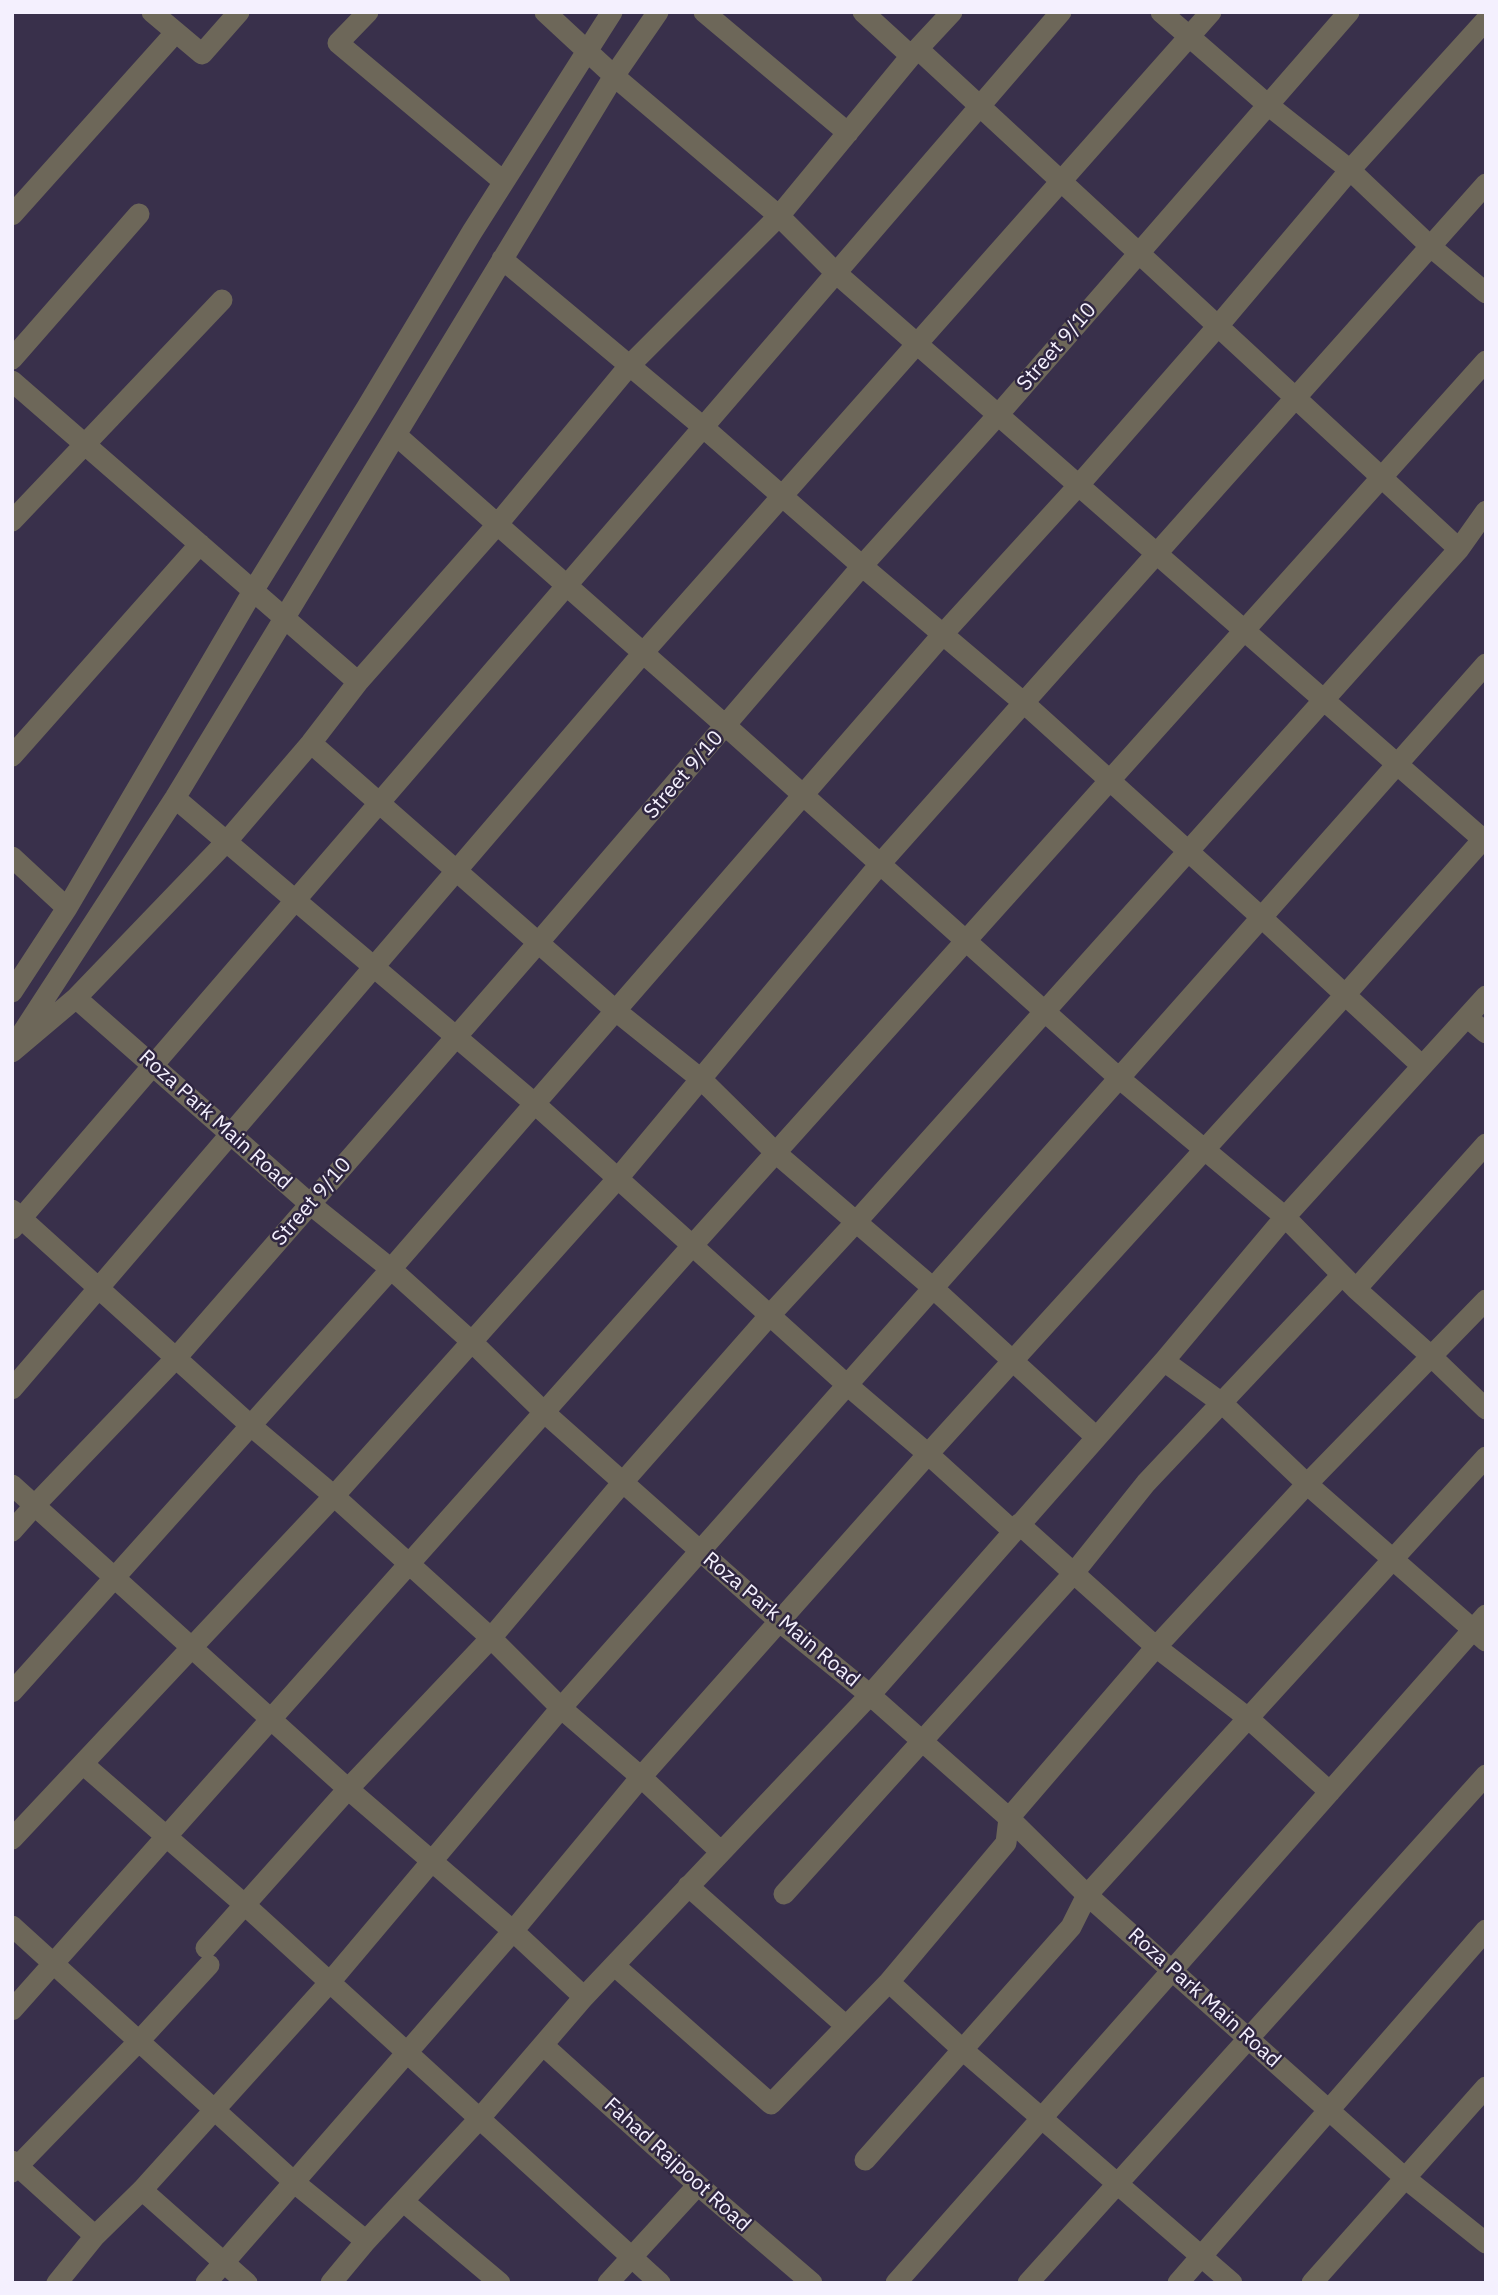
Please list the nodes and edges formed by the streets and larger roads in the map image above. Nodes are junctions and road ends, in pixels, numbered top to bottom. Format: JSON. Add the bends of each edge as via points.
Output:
{"nodes":[{"id":1,"x":152,"y":12,"type":"edge"},
{"id":2,"x":239,"y":12,"type":"edge"},
{"id":3,"x":368,"y":12,"type":"edge"},
{"id":4,"x":545,"y":12,"type":"edge"},
{"id":5,"x":612,"y":12,"type":"edge"},
{"id":6,"x":658,"y":12,"type":"edge"},
{"id":7,"x":704,"y":12,"type":"edge"},
{"id":8,"x":863,"y":12,"type":"edge"},
{"id":9,"x":952,"y":12,"type":"edge"},
{"id":10,"x":1061,"y":12,"type":"edge"},
{"id":11,"x":1161,"y":12,"type":"edge"},
{"id":12,"x":1211,"y":12,"type":"edge"},
{"id":13,"x":1349,"y":12,"type":"edge"},
{"id":14,"x":1486,"y":20,"type":"edge"},
{"id":15,"x":176,"y":32,"type":"junction"},
{"id":16,"x":1189,"y":36,"type":"junction"},
{"id":17,"x":589,"y":52,"type":"junction"},
{"id":18,"x":914,"y":53,"type":"junction"},
{"id":19,"x":614,"y":76,"type":"junction"},
{"id":20,"x":1268,"y":105,"type":"junction"},
{"id":21,"x":980,"y":107,"type":"junction"},
{"id":22,"x":848,"y":133,"type":"junction"},
{"id":23,"x":1350,"y":170,"type":"junction"},
{"id":24,"x":1061,"y":181,"type":"junction"},
{"id":25,"x":504,"y":182,"type":"junction"},
{"id":26,"x":1486,"y":184,"type":"edge"},
{"id":27,"x":139,"y":214,"type":"dead end"},
{"id":28,"x":12,"y":215,"type":"edge"},
{"id":29,"x":779,"y":216,"type":"junction"},
{"id":30,"x":1431,"y":247,"type":"junction"},
{"id":31,"x":1139,"y":253,"type":"junction"},
{"id":32,"x":502,"y":259,"type":"junction"},
{"id":33,"x":836,"y":273,"type":"junction"},
{"id":34,"x":1486,"y":293,"type":"edge"},
{"id":35,"x":222,"y":300,"type":"dead end"},
{"id":36,"x":1218,"y":326,"type":"junction"},
{"id":37,"x":916,"y":344,"type":"junction"},
{"id":38,"x":12,"y":359,"type":"edge"},
{"id":39,"x":1486,"y":361,"type":"edge"},
{"id":40,"x":629,"y":366,"type":"junction"},
{"id":41,"x":12,"y":381,"type":"edge"},
{"id":42,"x":1296,"y":398,"type":"junction"},
{"id":43,"x":998,"y":415,"type":"junction"},
{"id":44,"x":703,"y":427,"type":"junction"},
{"id":45,"x":396,"y":435,"type":"junction"},
{"id":46,"x":84,"y":444,"type":"junction"},
{"id":47,"x":1382,"y":477,"type":"junction"},
{"id":48,"x":1078,"y":486,"type":"junction"},
{"id":49,"x":782,"y":494,"type":"junction"},
{"id":50,"x":1486,"y":511,"type":"edge"},
{"id":51,"x":12,"y":521,"type":"edge"},
{"id":52,"x":496,"y":526,"type":"junction"},
{"id":53,"x":200,"y":544,"type":"junction"},
{"id":54,"x":1459,"y":549,"type":"junction"},
{"id":55,"x":1157,"y":554,"type":"junction"},
{"id":56,"x":862,"y":566,"type":"junction"},
{"id":57,"x":568,"y":587,"type":"junction"},
{"id":58,"x":253,"y":591,"type":"junction"},
{"id":59,"x":285,"y":617,"type":"junction"},
{"id":60,"x":1244,"y":631,"type":"junction"},
{"id":61,"x":943,"y":634,"type":"junction"},
{"id":62,"x":643,"y":653,"type":"junction"},
{"id":63,"x":1486,"y":664,"type":"edge"},
{"id":64,"x":358,"y":682,"type":"junction"},
{"id":65,"x":1323,"y":700,"type":"junction"},
{"id":66,"x":1024,"y":703,"type":"junction"},
{"id":67,"x":726,"y":726,"type":"junction"},
{"id":68,"x":311,"y":743,"type":"junction"},
{"id":69,"x":12,"y":755,"type":"edge"},
{"id":70,"x":1397,"y":765,"type":"junction"},
{"id":71,"x":1110,"y":781,"type":"junction"},
{"id":72,"x":804,"y":796,"type":"junction"},
{"id":73,"x":175,"y":798,"type":"junction"},
{"id":74,"x":379,"y":805,"type":"junction"},
{"id":75,"x":1485,"y":839,"type":"edge"},
{"id":76,"x":227,"y":841,"type":"junction"},
{"id":77,"x":1188,"y":851,"type":"junction"},
{"id":78,"x":12,"y":857,"type":"edge"},
{"id":79,"x":880,"y":864,"type":"junction"},
{"id":80,"x":456,"y":872,"type":"junction"},
{"id":81,"x":296,"y":900,"type":"junction"},
{"id":82,"x":67,"y":908,"type":"junction"},
{"id":83,"x":1261,"y":917,"type":"junction"},
{"id":84,"x":967,"y":942,"type":"junction"},
{"id":85,"x":538,"y":943,"type":"junction"},
{"id":86,"x":374,"y":967,"type":"junction"},
{"id":87,"x":12,"y":992,"type":"edge"},
{"id":88,"x":1345,"y":995,"type":"junction"},
{"id":89,"x":1486,"y":996,"type":"edge"},
{"id":90,"x":76,"y":998,"type":"junction"},
{"id":91,"x":616,"y":1011,"type":"junction"},
{"id":92,"x":1044,"y":1011,"type":"junction"},
{"id":93,"x":1468,"y":1018,"type":"junction"},
{"id":94,"x":1486,"y":1033,"type":"edge"},
{"id":95,"x":456,"y":1037,"type":"junction"},
{"id":96,"x":12,"y":1051,"type":"edge"},
{"id":97,"x":154,"y":1065,"type":"junction"},
{"id":98,"x":1420,"y":1066,"type":"junction"},
{"id":99,"x":1119,"y":1078,"type":"junction"},
{"id":100,"x":702,"y":1080,"type":"junction"},
{"id":101,"x":534,"y":1103,"type":"junction"},
{"id":102,"x":231,"y":1134,"type":"junction"},
{"id":103,"x":1486,"y":1144,"type":"edge"},
{"id":104,"x":1205,"y":1149,"type":"junction"},
{"id":105,"x":777,"y":1154,"type":"junction"},
{"id":106,"x":619,"y":1177,"type":"junction"},
{"id":107,"x":310,"y":1204,"type":"junction"},
{"id":108,"x":1285,"y":1217,"type":"junction"},
{"id":109,"x":16,"y":1219,"type":"edge"},
{"id":110,"x":856,"y":1222,"type":"junction"},
{"id":111,"x":692,"y":1246,"type":"junction"},
{"id":112,"x":391,"y":1269,"type":"junction"},
{"id":113,"x":1349,"y":1282,"type":"junction"},
{"id":114,"x":99,"y":1287,"type":"junction"},
{"id":115,"x":933,"y":1289,"type":"junction"},
{"id":116,"x":1486,"y":1300,"type":"edge"},
{"id":117,"x":770,"y":1315,"type":"junction"},
{"id":118,"x":472,"y":1342,"type":"junction"},
{"id":119,"x":176,"y":1357,"type":"junction"},
{"id":120,"x":1432,"y":1357,"type":"junction"},
{"id":121,"x":1012,"y":1361,"type":"junction"},
{"id":122,"x":1164,"y":1361,"type":"junction"},
{"id":123,"x":846,"y":1384,"type":"junction"},
{"id":124,"x":12,"y":1389,"type":"edge"},
{"id":125,"x":1223,"y":1404,"type":"junction"},
{"id":126,"x":1486,"y":1409,"type":"edge"},
{"id":127,"x":545,"y":1413,"type":"junction"},
{"id":128,"x":250,"y":1425,"type":"junction"},
{"id":129,"x":1096,"y":1437,"type":"junction"},
{"id":130,"x":928,"y":1454,"type":"junction"},
{"id":131,"x":1486,"y":1457,"type":"edge"},
{"id":132,"x":623,"y":1482,"type":"junction"},
{"id":133,"x":1307,"y":1484,"type":"junction"},
{"id":134,"x":12,"y":1485,"type":"edge"},
{"id":135,"x":334,"y":1496,"type":"junction"},
{"id":136,"x":35,"y":1504,"type":"junction"},
{"id":137,"x":1016,"y":1527,"type":"junction"},
{"id":138,"x":12,"y":1531,"type":"edge"},
{"id":139,"x":700,"y":1551,"type":"junction"},
{"id":140,"x":1392,"y":1559,"type":"junction"},
{"id":141,"x":409,"y":1566,"type":"junction"},
{"id":142,"x":1073,"y":1574,"type":"junction"},
{"id":143,"x":115,"y":1579,"type":"junction"},
{"id":144,"x":779,"y":1621,"type":"junction"},
{"id":145,"x":1481,"y":1628,"type":"edge"},
{"id":146,"x":491,"y":1638,"type":"junction"},
{"id":147,"x":192,"y":1647,"type":"junction"},
{"id":148,"x":1157,"y":1647,"type":"junction"},
{"id":149,"x":12,"y":1692,"type":"edge"},
{"id":150,"x":870,"y":1695,"type":"junction"},
{"id":151,"x":561,"y":1709,"type":"junction"},
{"id":152,"x":1248,"y":1718,"type":"junction"},
{"id":153,"x":271,"y":1720,"type":"junction"},
{"id":154,"x":922,"y":1743,"type":"junction"},
{"id":155,"x":83,"y":1764,"type":"junction"},
{"id":156,"x":1486,"y":1775,"type":"edge"},
{"id":157,"x":641,"y":1777,"type":"junction"},
{"id":158,"x":348,"y":1789,"type":"junction"},
{"id":159,"x":1330,"y":1792,"type":"junction"},
{"id":160,"x":1009,"y":1818,"type":"junction"},
{"id":161,"x":167,"y":1837,"type":"junction"},
{"id":162,"x":12,"y":1839,"type":"edge"},
{"id":163,"x":720,"y":1851,"type":"junction"},
{"id":164,"x":433,"y":1862,"type":"junction"},
{"id":165,"x":688,"y":1886,"type":"junction"},
{"id":166,"x":785,"y":1894,"type":"dead end"},
{"id":167,"x":1087,"y":1895,"type":"junction"},
{"id":168,"x":245,"y":1905,"type":"junction"},
{"id":169,"x":12,"y":1926,"type":"edge"},
{"id":170,"x":513,"y":1931,"type":"junction"},
{"id":171,"x":1483,"y":1939,"type":"edge"},
{"id":172,"x":55,"y":1964,"type":"junction"},
{"id":173,"x":615,"y":1966,"type":"junction"},
{"id":174,"x":1172,"y":1970,"type":"junction"},
{"id":175,"x":330,"y":1982,"type":"junction"},
{"id":176,"x":889,"y":1982,"type":"junction"},
{"id":177,"x":584,"y":1997,"type":"junction"},
{"id":178,"x":12,"y":2010,"type":"edge"},
{"id":179,"x":846,"y":2026,"type":"junction"},
{"id":180,"x":1249,"y":2039,"type":"junction"},
{"id":181,"x":140,"y":2040,"type":"junction"},
{"id":182,"x":544,"y":2046,"type":"junction"},
{"id":183,"x":964,"y":2051,"type":"junction"},
{"id":184,"x":408,"y":2053,"type":"junction"},
{"id":185,"x":1486,"y":2087,"type":"edge"},
{"id":186,"x":216,"y":2110,"type":"junction"},
{"id":187,"x":1329,"y":2110,"type":"junction"},
{"id":188,"x":480,"y":2118,"type":"junction"},
{"id":189,"x":1041,"y":2118,"type":"junction"},
{"id":190,"x":865,"y":2160,"type":"dead end"},
{"id":191,"x":14,"y":2166,"type":"edge"},
{"id":192,"x":1405,"y":2178,"type":"junction"},
{"id":193,"x":295,"y":2183,"type":"junction"},
{"id":194,"x":1118,"y":2184,"type":"junction"},
{"id":195,"x":698,"y":2185,"type":"junction"},
{"id":196,"x":142,"y":2190,"type":"junction"},
{"id":197,"x":404,"y":2202,"type":"junction"},
{"id":198,"x":1482,"y":2234,"type":"edge"},
{"id":199,"x":95,"y":2236,"type":"junction"},
{"id":200,"x":366,"y":2241,"type":"junction"},
{"id":201,"x":631,"y":2256,"type":"junction"},
{"id":202,"x":1201,"y":2256,"type":"junction"},
{"id":203,"x":225,"y":2262,"type":"junction"},
{"id":204,"x":335,"y":2282,"type":"edge"},
{"id":205,"x":57,"y":2283,"type":"edge"},
{"id":206,"x":206,"y":2283,"type":"edge"},
{"id":207,"x":247,"y":2283,"type":"edge"},
{"id":208,"x":500,"y":2283,"type":"edge"},
{"id":209,"x":608,"y":2283,"type":"edge"},
{"id":210,"x":660,"y":2283,"type":"edge"},
{"id":211,"x":812,"y":2283,"type":"edge"},
{"id":212,"x":896,"y":2283,"type":"edge"},
{"id":213,"x":1028,"y":2283,"type":"edge"},
{"id":214,"x":1178,"y":2283,"type":"edge"},
{"id":215,"x":1232,"y":2283,"type":"edge"},
{"id":216,"x":1312,"y":2283,"type":"edge"}],
"edges":[{"from":1,"to":15,"type":"street"},
{"from":2,"to":15,"type":"street","via":[[202,54]]},
{"from":3,"to":25,"type":"street","via":[[338,43]]},
{"from":4,"to":17,"type":"street"},
{"from":5,"to":17,"type":"street"},
{"from":6,"to":19,"type":"street"},
{"from":7,"to":22,"type":"street"},
{"from":8,"to":18,"type":"street"},
{"from":9,"to":18,"type":"street"},
{"from":10,"to":21,"type":"street"},
{"from":11,"to":16,"type":"street"},
{"from":12,"to":16,"type":"street"},
{"from":13,"to":20,"type":"street","name":"Street 9/10"},
{"from":14,"to":23,"type":"street"},
{"from":15,"to":28,"type":"street"},
{"from":16,"to":20,"type":"street"},
{"from":16,"to":24,"type":"street"},
{"from":17,"to":19,"type":"street"},
{"from":17,"to":25,"type":"street"},
{"from":18,"to":21,"type":"street"},
{"from":18,"to":22,"type":"street"},
{"from":19,"to":29,"type":"street"},
{"from":19,"to":32,"type":"street"},
{"from":20,"to":23,"type":"street"},
{"from":20,"to":31,"type":"street","name":"Street 9/10"},
{"from":21,"to":24,"type":"street"},
{"from":21,"to":33,"type":"street"},
{"from":22,"to":29,"type":"street"},
{"from":23,"to":30,"type":"street"},
{"from":23,"to":36,"type":"street"},
{"from":24,"to":31,"type":"street"},
{"from":24,"to":37,"type":"street"},
{"from":25,"to":58,"type":"street"},
{"from":26,"to":30,"type":"street"},
{"from":27,"to":38,"type":"street"},
{"from":29,"to":33,"type":"street"},
{"from":29,"to":40,"type":"street"},
{"from":30,"to":34,"type":"street"},
{"from":30,"to":42,"type":"street"},
{"from":31,"to":36,"type":"street"},
{"from":31,"to":43,"type":"street","name":"Street 9/10"},
{"from":32,"to":40,"type":"street"},
{"from":32,"to":45,"type":"street"},
{"from":33,"to":37,"type":"street"},
{"from":33,"to":44,"type":"street"},
{"from":35,"to":46,"type":"street"},
{"from":36,"to":42,"type":"street"},
{"from":36,"to":48,"type":"street"},
{"from":37,"to":43,"type":"street"},
{"from":37,"to":49,"type":"street"},
{"from":39,"to":47,"type":"street"},
{"from":40,"to":44,"type":"street"},
{"from":40,"to":52,"type":"street"},
{"from":41,"to":46,"type":"street"},
{"from":42,"to":47,"type":"street"},
{"from":42,"to":55,"type":"street"},
{"from":43,"to":48,"type":"street"},
{"from":43,"to":56,"type":"street","name":"Street 9/10"},
{"from":44,"to":49,"type":"street"},
{"from":44,"to":57,"type":"street"},
{"from":45,"to":52,"type":"street"},
{"from":45,"to":59,"type":"street"},
{"from":46,"to":51,"type":"street"},
{"from":46,"to":53,"type":"street"},
{"from":47,"to":54,"type":"street"},
{"from":47,"to":60,"type":"street"},
{"from":48,"to":55,"type":"street"},
{"from":48,"to":61,"type":"street"},
{"from":49,"to":56,"type":"street"},
{"from":49,"to":62,"type":"street"},
{"from":50,"to":54,"type":"street"},
{"from":52,"to":57,"type":"street"},
{"from":52,"to":64,"type":"street"},
{"from":53,"to":58,"type":"street"},
{"from":53,"to":69,"type":"street"},
{"from":54,"to":65,"type":"street"},
{"from":55,"to":60,"type":"street"},
{"from":55,"to":66,"type":"street"},
{"from":56,"to":61,"type":"street"},
{"from":56,"to":67,"type":"street","name":"Street 9/10"},
{"from":57,"to":62,"type":"street"},
{"from":57,"to":74,"type":"street"},
{"from":58,"to":59,"type":"street"},
{"from":58,"to":82,"type":"street"},
{"from":59,"to":64,"type":"street"},
{"from":59,"to":73,"type":"street"},
{"from":60,"to":65,"type":"street"},
{"from":60,"to":71,"type":"street"},
{"from":61,"to":66,"type":"street"},
{"from":61,"to":72,"type":"street"},
{"from":62,"to":67,"type":"street"},
{"from":62,"to":80,"type":"street"},
{"from":63,"to":70,"type":"street"},
{"from":64,"to":68,"type":"street"},
{"from":65,"to":70,"type":"street"},
{"from":65,"to":77,"type":"street"},
{"from":66,"to":71,"type":"street"},
{"from":66,"to":79,"type":"street"},
{"from":67,"to":72,"type":"street"},
{"from":67,"to":85,"type":"street","name":"Street 9/10"},
{"from":68,"to":74,"type":"street"},
{"from":68,"to":76,"type":"street"},
{"from":70,"to":75,"type":"street"},
{"from":70,"to":83,"type":"street"},
{"from":71,"to":77,"type":"street"},
{"from":71,"to":84,"type":"street"},
{"from":72,"to":79,"type":"street"},
{"from":72,"to":91,"type":"street"},
{"from":73,"to":76,"type":"street"},
{"from":73,"to":96,"type":"street"},
{"from":74,"to":80,"type":"street"},
{"from":74,"to":81,"type":"street"},
{"from":75,"to":88,"type":"street"},
{"from":76,"to":81,"type":"street"},
{"from":76,"to":90,"type":"street"},
{"from":77,"to":83,"type":"street"},
{"from":77,"to":92,"type":"street"},
{"from":78,"to":82,"type":"street"},
{"from":79,"to":84,"type":"street"},
{"from":79,"to":100,"type":"street"},
{"from":80,"to":85,"type":"street"},
{"from":80,"to":86,"type":"street"},
{"from":81,"to":86,"type":"street"},
{"from":81,"to":97,"type":"street"},
{"from":82,"to":87,"type":"street"},
{"from":83,"to":88,"type":"street"},
{"from":83,"to":99,"type":"street"},
{"from":84,"to":92,"type":"street"},
{"from":84,"to":105,"type":"street"},
{"from":85,"to":91,"type":"street"},
{"from":85,"to":95,"type":"street","name":"Street 9/10"},
{"from":86,"to":95,"type":"street"},
{"from":86,"to":102,"type":"street"},
{"from":88,"to":98,"type":"street"},
{"from":88,"to":104,"type":"street"},
{"from":89,"to":93,"type":"street"},
{"from":90,"to":96,"type":"street"},
{"from":90,"to":97,"type":"street","name":"Roza Park Main Road"},
{"from":91,"to":100,"type":"street"},
{"from":91,"to":101,"type":"street"},
{"from":92,"to":99,"type":"street"},
{"from":92,"to":110,"type":"street"},
{"from":93,"to":94,"type":"street"},
{"from":93,"to":98,"type":"street"},
{"from":95,"to":101,"type":"street"},
{"from":95,"to":107,"type":"street","name":"Street 9/10"},
{"from":97,"to":102,"type":"street","name":"Roza Park Main Road"},
{"from":97,"to":109,"type":"street"},
{"from":98,"to":108,"type":"street"},
{"from":99,"to":104,"type":"street"},
{"from":99,"to":115,"type":"street"},
{"from":100,"to":105,"type":"street"},
{"from":100,"to":106,"type":"street"},
{"from":101,"to":106,"type":"street"},
{"from":101,"to":112,"type":"street"},
{"from":102,"to":107,"type":"street","name":"Roza Park Main Road"},
{"from":102,"to":114,"type":"street"},
{"from":103,"to":113,"type":"street"},
{"from":104,"to":108,"type":"street"},
{"from":104,"to":121,"type":"street"},
{"from":105,"to":110,"type":"street"},
{"from":105,"to":111,"type":"street"},
{"from":106,"to":111,"type":"street"},
{"from":106,"to":118,"type":"street"},
{"from":107,"to":112,"type":"street","name":"Roza Park Main Road"},
{"from":107,"to":119,"type":"street","name":"Street 9/10"},
{"from":108,"to":113,"type":"street"},
{"from":108,"to":122,"type":"street"},
{"from":109,"to":114,"type":"street"},
{"from":110,"to":115,"type":"street"},
{"from":110,"to":117,"type":"street"},
{"from":111,"to":117,"type":"street"},
{"from":111,"to":127,"type":"street"},
{"from":112,"to":118,"type":"street","name":"Roza Park Main Road"},
{"from":112,"to":128,"type":"street"},
{"from":113,"to":120,"type":"street"},
{"from":113,"to":125,"type":"street"},
{"from":114,"to":119,"type":"street"},
{"from":114,"to":124,"type":"street"},
{"from":115,"to":121,"type":"street"},
{"from":115,"to":123,"type":"street"},
{"from":116,"to":120,"type":"street"},
{"from":117,"to":123,"type":"street"},
{"from":117,"to":132,"type":"street"},
{"from":118,"to":127,"type":"street","name":"Roza Park Main Road"},
{"from":118,"to":135,"type":"street"},
{"from":119,"to":128,"type":"street"},
{"from":119,"to":136,"type":"street","name":"Street 9/10"},
{"from":120,"to":126,"type":"street"},
{"from":120,"to":133,"type":"street"},
{"from":121,"to":129,"type":"street"},
{"from":121,"to":130,"type":"street"},
{"from":122,"to":125,"type":"street"},
{"from":122,"to":129,"type":"street"},
{"from":123,"to":130,"type":"street"},
{"from":123,"to":139,"type":"street"},
{"from":125,"to":133,"type":"street"},
{"from":125,"to":142,"type":"street","via":[[1146,1483]]},
{"from":127,"to":132,"type":"street","name":"Roza Park Main Road"},
{"from":127,"to":141,"type":"street"},
{"from":128,"to":135,"type":"street"},
{"from":128,"to":143,"type":"street"},
{"from":129,"to":137,"type":"street"},
{"from":130,"to":137,"type":"street"},
{"from":130,"to":144,"type":"street"},
{"from":131,"to":140,"type":"street"},
{"from":132,"to":139,"type":"street","name":"Roza Park Main Road"},
{"from":132,"to":146,"type":"street"},
{"from":133,"to":140,"type":"street"},
{"from":133,"to":148,"type":"street"},
{"from":134,"to":136,"type":"street"},
{"from":135,"to":141,"type":"street"},
{"from":135,"to":147,"type":"street"},
{"from":136,"to":138,"type":"street","name":"Street 9/10"},
{"from":136,"to":143,"type":"street"},
{"from":137,"to":142,"type":"street"},
{"from":137,"to":150,"type":"street"},
{"from":139,"to":144,"type":"street","name":"Roza Park Main Road"},
{"from":139,"to":151,"type":"street"},
{"from":140,"to":145,"type":"street"},
{"from":140,"to":152,"type":"street"},
{"from":141,"to":146,"type":"street"},
{"from":141,"to":153,"type":"street"},
{"from":142,"to":148,"type":"street"},
{"from":142,"to":154,"type":"street"},
{"from":143,"to":147,"type":"street"},
{"from":143,"to":149,"type":"street"},
{"from":144,"to":150,"type":"street","name":"Roza Park Main Road"},
{"from":144,"to":157,"type":"street"},
{"from":145,"to":159,"type":"street"},
{"from":146,"to":151,"type":"street"},
{"from":146,"to":158,"type":"street"},
{"from":147,"to":153,"type":"street"},
{"from":147,"to":155,"type":"street"},
{"from":148,"to":152,"type":"street"},
{"from":148,"to":160,"type":"street"},
{"from":150,"to":154,"type":"street","name":"Roza Park Main Road"},
{"from":150,"to":163,"type":"street"},
{"from":151,"to":157,"type":"street"},
{"from":151,"to":164,"type":"street"},
{"from":152,"to":159,"type":"street"},
{"from":152,"to":167,"type":"street"},
{"from":153,"to":158,"type":"street"},
{"from":153,"to":161,"type":"street"},
{"from":154,"to":160,"type":"street","name":"Roza Park Main Road"},
{"from":154,"to":166,"type":"street"},
{"from":155,"to":161,"type":"street"},
{"from":155,"to":162,"type":"street"},
{"from":156,"to":180,"type":"street"},
{"from":157,"to":163,"type":"street"},
{"from":157,"to":170,"type":"street"},
{"from":158,"to":164,"type":"street"},
{"from":158,"to":168,"type":"street"},
{"from":159,"to":174,"type":"street"},
{"from":160,"to":167,"type":"street","name":"Roza Park Main Road"},
{"from":160,"to":176,"type":"street","via":[[1006,1843]]},
{"from":161,"to":168,"type":"street"},
{"from":161,"to":172,"type":"street"},
{"from":163,"to":165,"type":"street"},
{"from":164,"to":170,"type":"street"},
{"from":164,"to":175,"type":"street"},
{"from":165,"to":173,"type":"street"},
{"from":165,"to":179,"type":"street"},
{"from":167,"to":174,"type":"street","name":"Roza Park Main Road"},
{"from":167,"to":183,"type":"street","via":[[1072,1927]]},
{"from":168,"to":175,"type":"street"},
{"from":168,"to":181,"type":"street"},
{"from":169,"to":172,"type":"street"},
{"from":170,"to":177,"type":"street"},
{"from":170,"to":184,"type":"street"},
{"from":171,"to":187,"type":"street"},
{"from":172,"to":178,"type":"street"},
{"from":172,"to":181,"type":"street"},
{"from":173,"to":177,"type":"street"},
{"from":173,"to":179,"type":"street","via":[[771,2104]]},
{"from":174,"to":180,"type":"street","name":"Roza Park Main Road"},
{"from":174,"to":189,"type":"street"},
{"from":175,"to":184,"type":"street"},
{"from":175,"to":186,"type":"street"},
{"from":176,"to":179,"type":"street"},
{"from":176,"to":183,"type":"street"},
{"from":177,"to":182,"type":"street"},
{"from":180,"to":187,"type":"street","name":"Roza Park Main Road"},
{"from":180,"to":194,"type":"street"},
{"from":181,"to":186,"type":"street"},
{"from":181,"to":191,"type":"street"},
{"from":182,"to":188,"type":"street"},
{"from":182,"to":195,"type":"street","name":"Fahad Rajpoot Road"},
{"from":183,"to":189,"type":"street"},
{"from":183,"to":190,"type":"street"},
{"from":184,"to":188,"type":"street"},
{"from":184,"to":193,"type":"street"},
{"from":185,"to":192,"type":"street"},
{"from":186,"to":193,"type":"street"},
{"from":186,"to":196,"type":"street"},
{"from":187,"to":192,"type":"street","name":"Roza Park Main Road"},
{"from":187,"to":202,"type":"street"},
{"from":188,"to":197,"type":"street"},
{"from":188,"to":201,"type":"street"},
{"from":189,"to":194,"type":"street"},
{"from":189,"to":212,"type":"street"},
{"from":191,"to":199,"type":"street"},
{"from":192,"to":198,"type":"street","name":"Roza Park Main Road"},
{"from":192,"to":216,"type":"street"},
{"from":193,"to":200,"type":"street"},
{"from":193,"to":203,"type":"street"},
{"from":194,"to":202,"type":"street"},
{"from":194,"to":213,"type":"street"},
{"from":195,"to":201,"type":"street"},
{"from":195,"to":211,"type":"street","name":"Fahad Rajpoot Road"},
{"from":196,"to":199,"type":"street"},
{"from":196,"to":203,"type":"street"},
{"from":197,"to":200,"type":"street"},
{"from":197,"to":208,"type":"street"},
{"from":199,"to":205,"type":"street"},
{"from":200,"to":204,"type":"street"},
{"from":201,"to":209,"type":"street"},
{"from":201,"to":210,"type":"street"},
{"from":202,"to":214,"type":"street"},
{"from":202,"to":215,"type":"street"},
{"from":203,"to":206,"type":"street"},
{"from":203,"to":207,"type":"street"}]}
